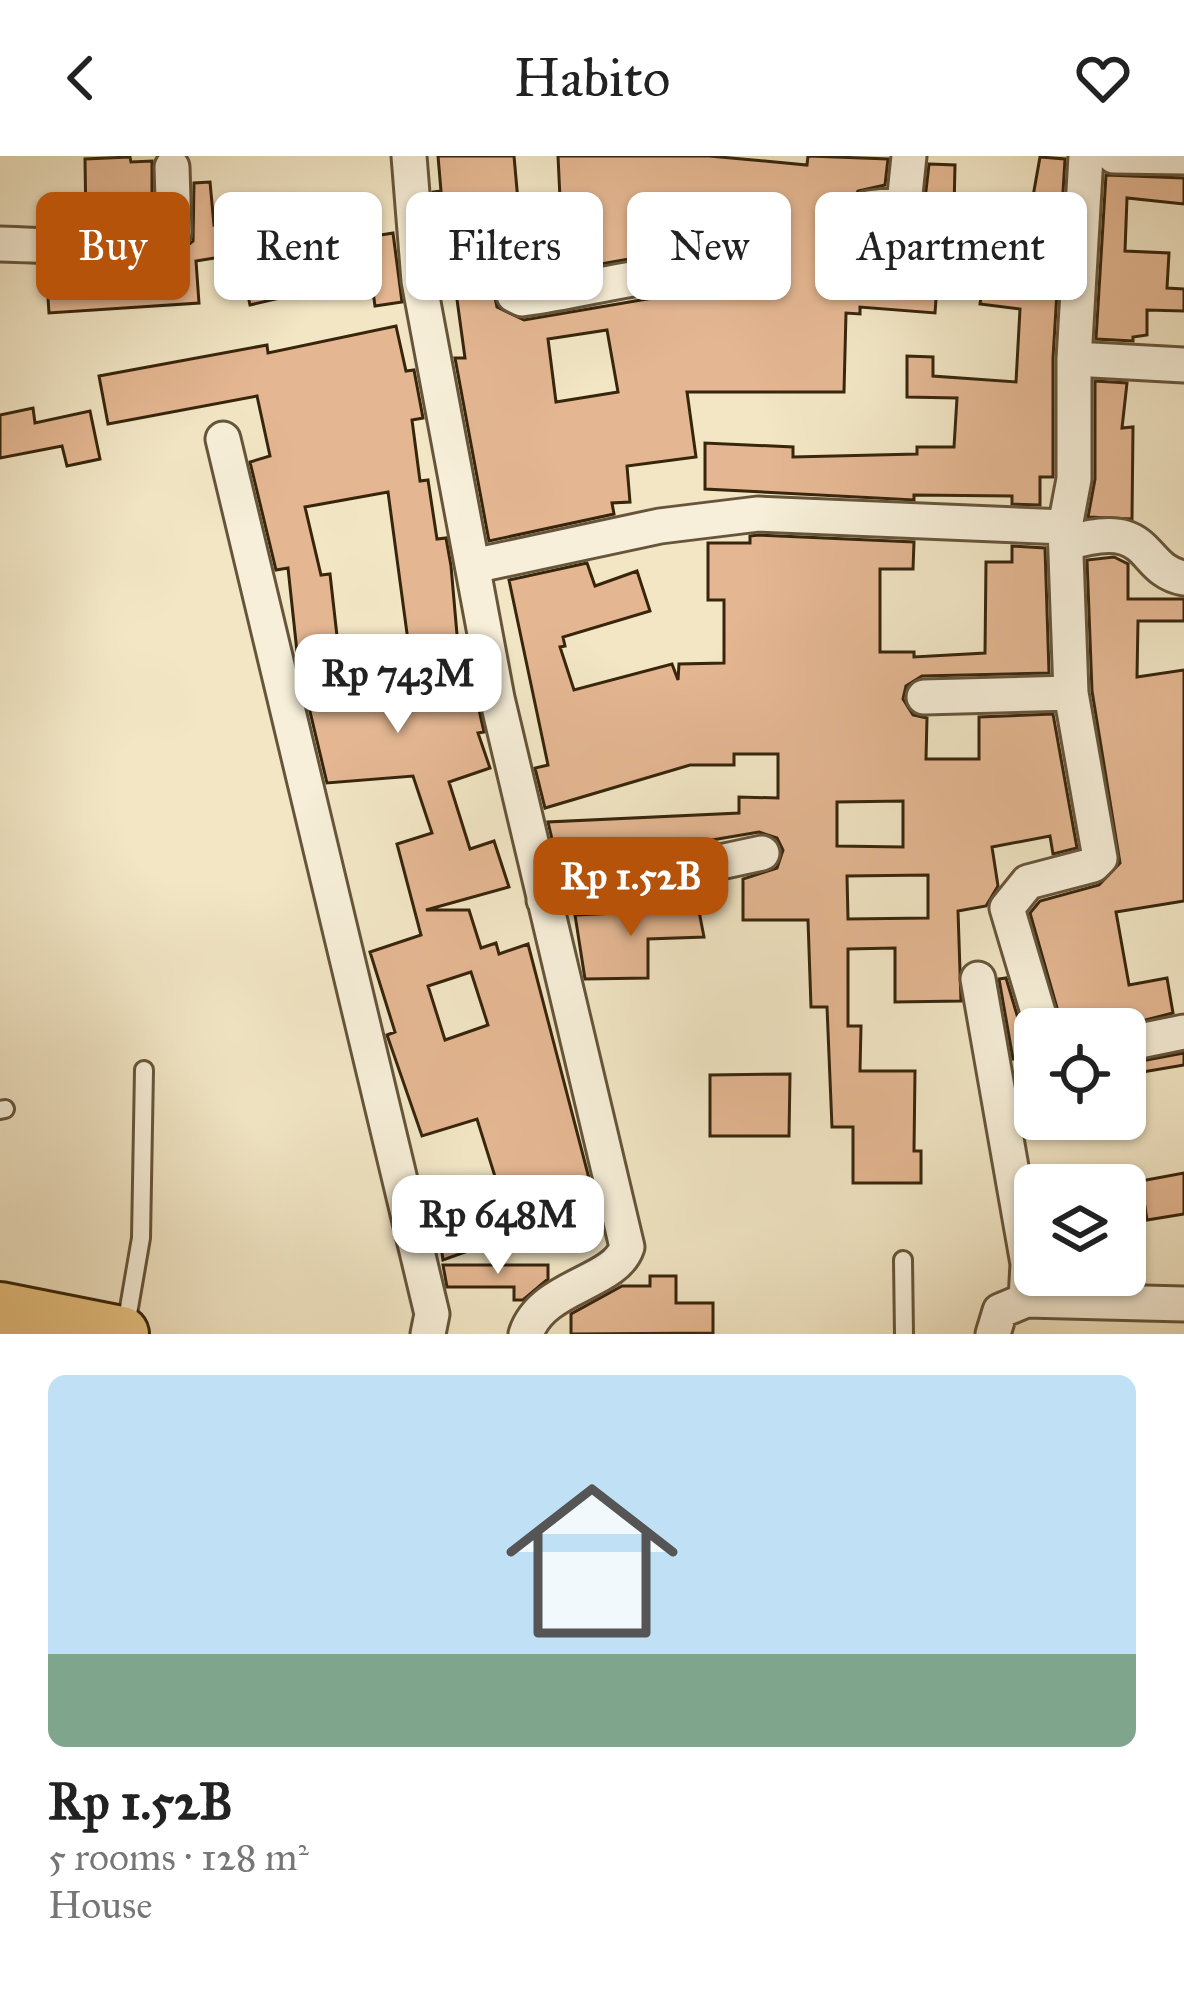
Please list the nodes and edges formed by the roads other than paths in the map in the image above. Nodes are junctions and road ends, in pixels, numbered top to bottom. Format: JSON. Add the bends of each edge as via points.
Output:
{"nodes":[{"id":1,"x":409,"y":156,"type":"edge"},
{"id":2,"x":909,"y":156,"type":"edge"},
{"id":3,"x":1085,"y":156,"type":"edge"},
{"id":4,"x":1114,"y":156,"type":"edge"},
{"id":5,"x":1184,"y":157,"type":"edge"},
{"id":6,"x":172,"y":167,"type":"dead end"},
{"id":7,"x":412,"y":192,"type":"edge"},
{"id":8,"x":905,"y":192,"type":"edge"},
{"id":9,"x":0,"y":244,"type":"edge"},
{"id":10,"x":427,"y":300,"type":"edge"},
{"id":11,"x":1074,"y":359,"type":"junction"},
{"id":12,"x":1184,"y":364,"type":"edge"},
{"id":13,"x":223,"y":440,"type":"dead end"},
{"id":14,"x":1066,"y":535,"type":"junction"},
{"id":15,"x":473,"y":566,"type":"junction"},
{"id":16,"x":1184,"y":578,"type":"edge"},
{"id":17,"x":1071,"y":693,"type":"junction"},
{"id":18,"x":924,"y":697,"type":"dead end"},
{"id":19,"x":762,"y":853,"type":"dead end"},
{"id":20,"x":544,"y":900,"type":"junction"},
{"id":21,"x":978,"y":979,"type":"dead end"},
{"id":22,"x":1037,"y":1008,"type":"edge"},
{"id":23,"x":1184,"y":1032,"type":"edge"},
{"id":24,"x":1146,"y":1040,"type":"edge"},
{"id":25,"x":144,"y":1070,"type":"dead end"},
{"id":26,"x":903,"y":1260,"type":"dead end"},
{"id":27,"x":1026,"y":1300,"type":"junction"},
{"id":28,"x":1184,"y":1304,"type":"edge"},
{"id":29,"x":0,"y":1310,"type":"edge"},
{"id":30,"x":430,"y":1324,"type":"edge"},
{"id":31,"x":124,"y":1328,"type":"edge"},
{"id":32,"x":526,"y":1334,"type":"edge"},
{"id":33,"x":904,"y":1334,"type":"edge"},
{"id":34,"x":993,"y":1334,"type":"edge"}],
"edges":[{"from":1,"to":7,"type":"street"},
{"from":2,"to":8,"type":"street"},
{"from":3,"to":11,"type":"street"},
{"from":4,"to":5,"type":"street"},
{"from":6,"to":9,"type":"street","via":[[168,238]]},
{"from":10,"to":15,"type":"street"},
{"from":11,"to":12,"type":"street"},
{"from":11,"to":14,"type":"street"},
{"from":13,"to":30,"type":"street"},
{"from":14,"to":15,"type":"street","via":[[758,514]]},
{"from":14,"to":16,"type":"street","via":[[1131,538]]},
{"from":14,"to":17,"type":"street"},
{"from":15,"to":20,"type":"street"},
{"from":17,"to":18,"type":"street"},
{"from":17,"to":22,"type":"street","via":[[1100,858],[1028,882],[1007,908]]},
{"from":19,"to":20,"type":"street"},
{"from":20,"to":32,"type":"street","via":[[627,1247],[615,1265],[542,1308]]},
{"from":21,"to":27,"type":"street","via":[[1028,1264]]},
{"from":23,"to":24,"type":"street"},
{"from":25,"to":31,"type":"lane","via":[[136,1271]]},
{"from":26,"to":33,"type":"lane"},
{"from":27,"to":28,"type":"street"},
{"from":27,"to":34,"type":"street","via":[[1000,1311]]},
{"from":29,"to":31,"type":"main road"}]}
